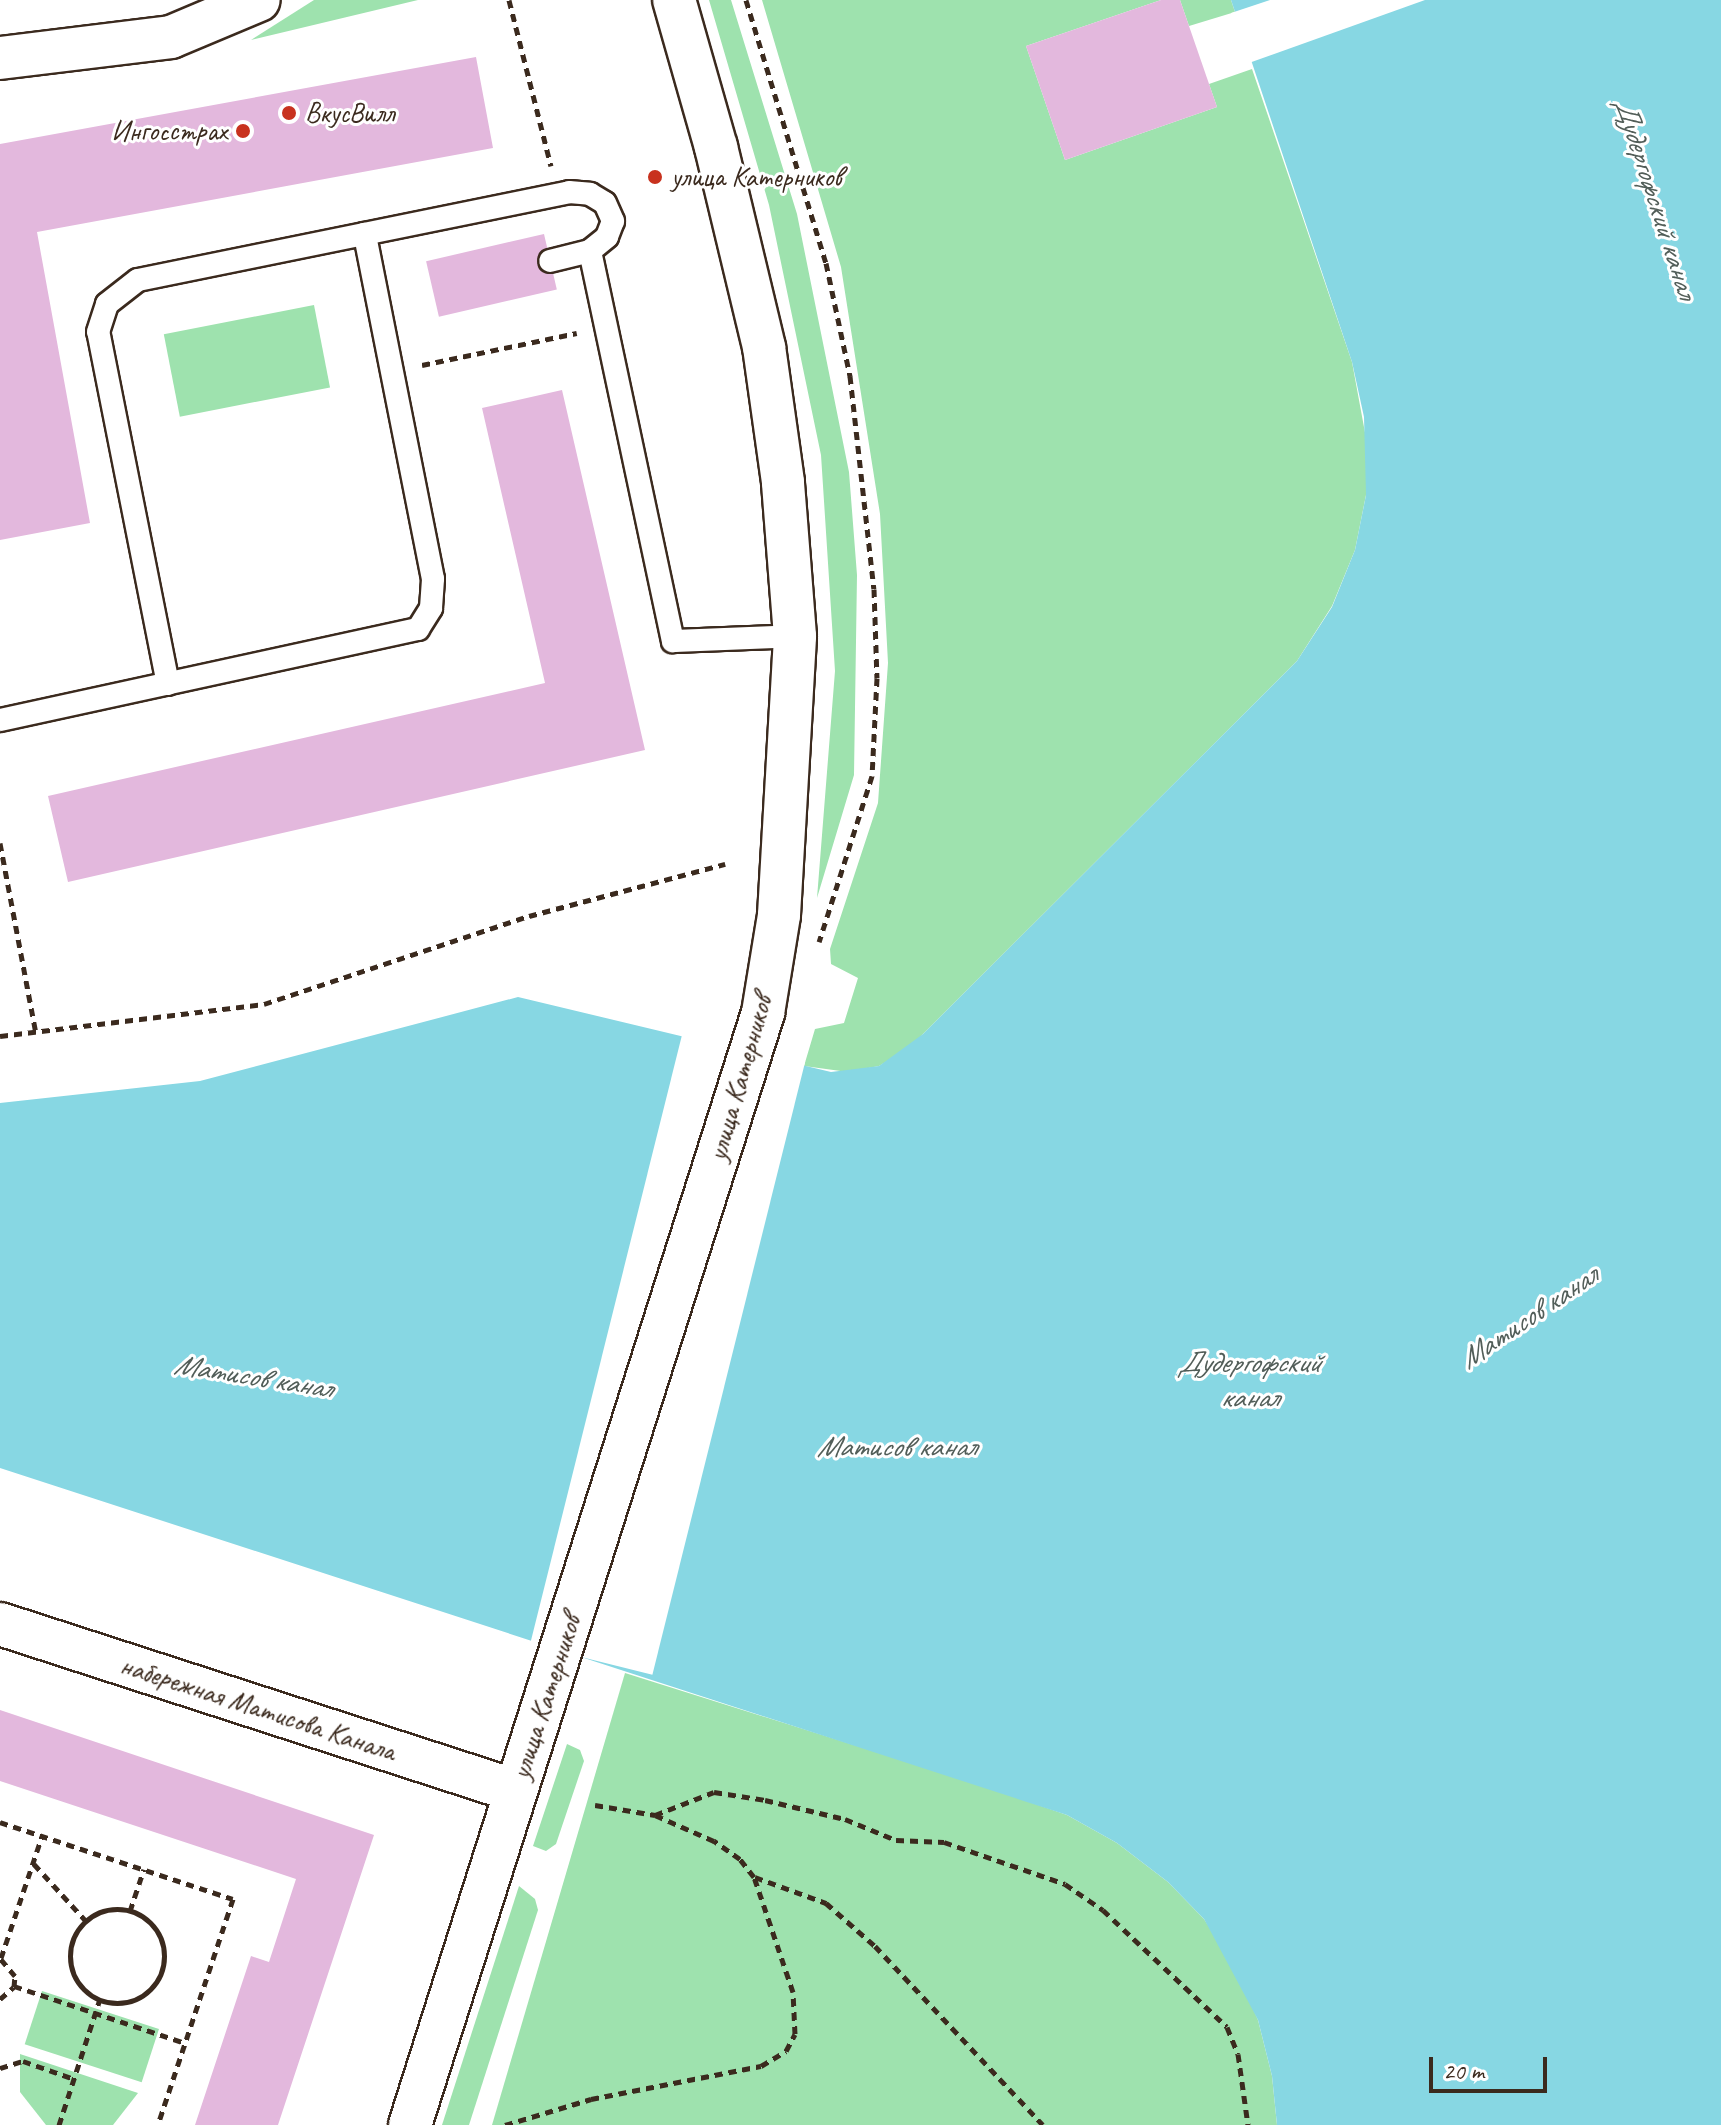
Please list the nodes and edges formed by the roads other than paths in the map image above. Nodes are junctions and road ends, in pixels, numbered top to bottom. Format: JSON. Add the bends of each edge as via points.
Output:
{"nodes":[{"id":1,"x":259,"y":0,"type":"edge"},
{"id":2,"x":674,"y":0,"type":"edge"},
{"id":3,"x":0,"y":58,"type":"edge"},
{"id":4,"x":365,"y":234,"type":"junction"},
{"id":5,"x":590,"y":251,"type":"junction"},
{"id":6,"x":550,"y":261,"type":"dead end"},
{"id":7,"x":795,"y":636,"type":"junction"},
{"id":8,"x":168,"y":684,"type":"junction"},
{"id":9,"x":0,"y":720,"type":"edge"},
{"id":10,"x":0,"y":1624,"type":"edge"},
{"id":11,"x":516,"y":1791,"type":"junction"},
{"id":12,"x":410,"y":2125,"type":"edge"}],
"edges":[{"from":1,"to":3,"type":"street","via":[[171,37]]},
{"from":2,"to":7,"type":"street","name":"улица Катерников","via":[[764,347],[783,482]]},
{"from":4,"to":5,"type":"lane","via":[[558,195],[590,194],[605,203],[613,221],[607,237]]},
{"from":4,"to":8,"type":"lane","via":[[138,280],[107,304],[98,332]]},
{"from":4,"to":8,"type":"lane","via":[[433,579],[431,608],[418,629]]},
{"from":5,"to":6,"type":"lane"},
{"from":5,"to":7,"type":"lane","via":[[673,641]]},
{"from":7,"to":11,"type":"street","name":"улица Катерников","via":[[789,799],[779,915],[763,1013]]},
{"from":8,"to":9,"type":"lane"},
{"from":10,"to":11,"type":"street","name":"набережная Матисова Канала"},
{"from":11,"to":12,"type":"street","name":"улица Катерников"}]}
